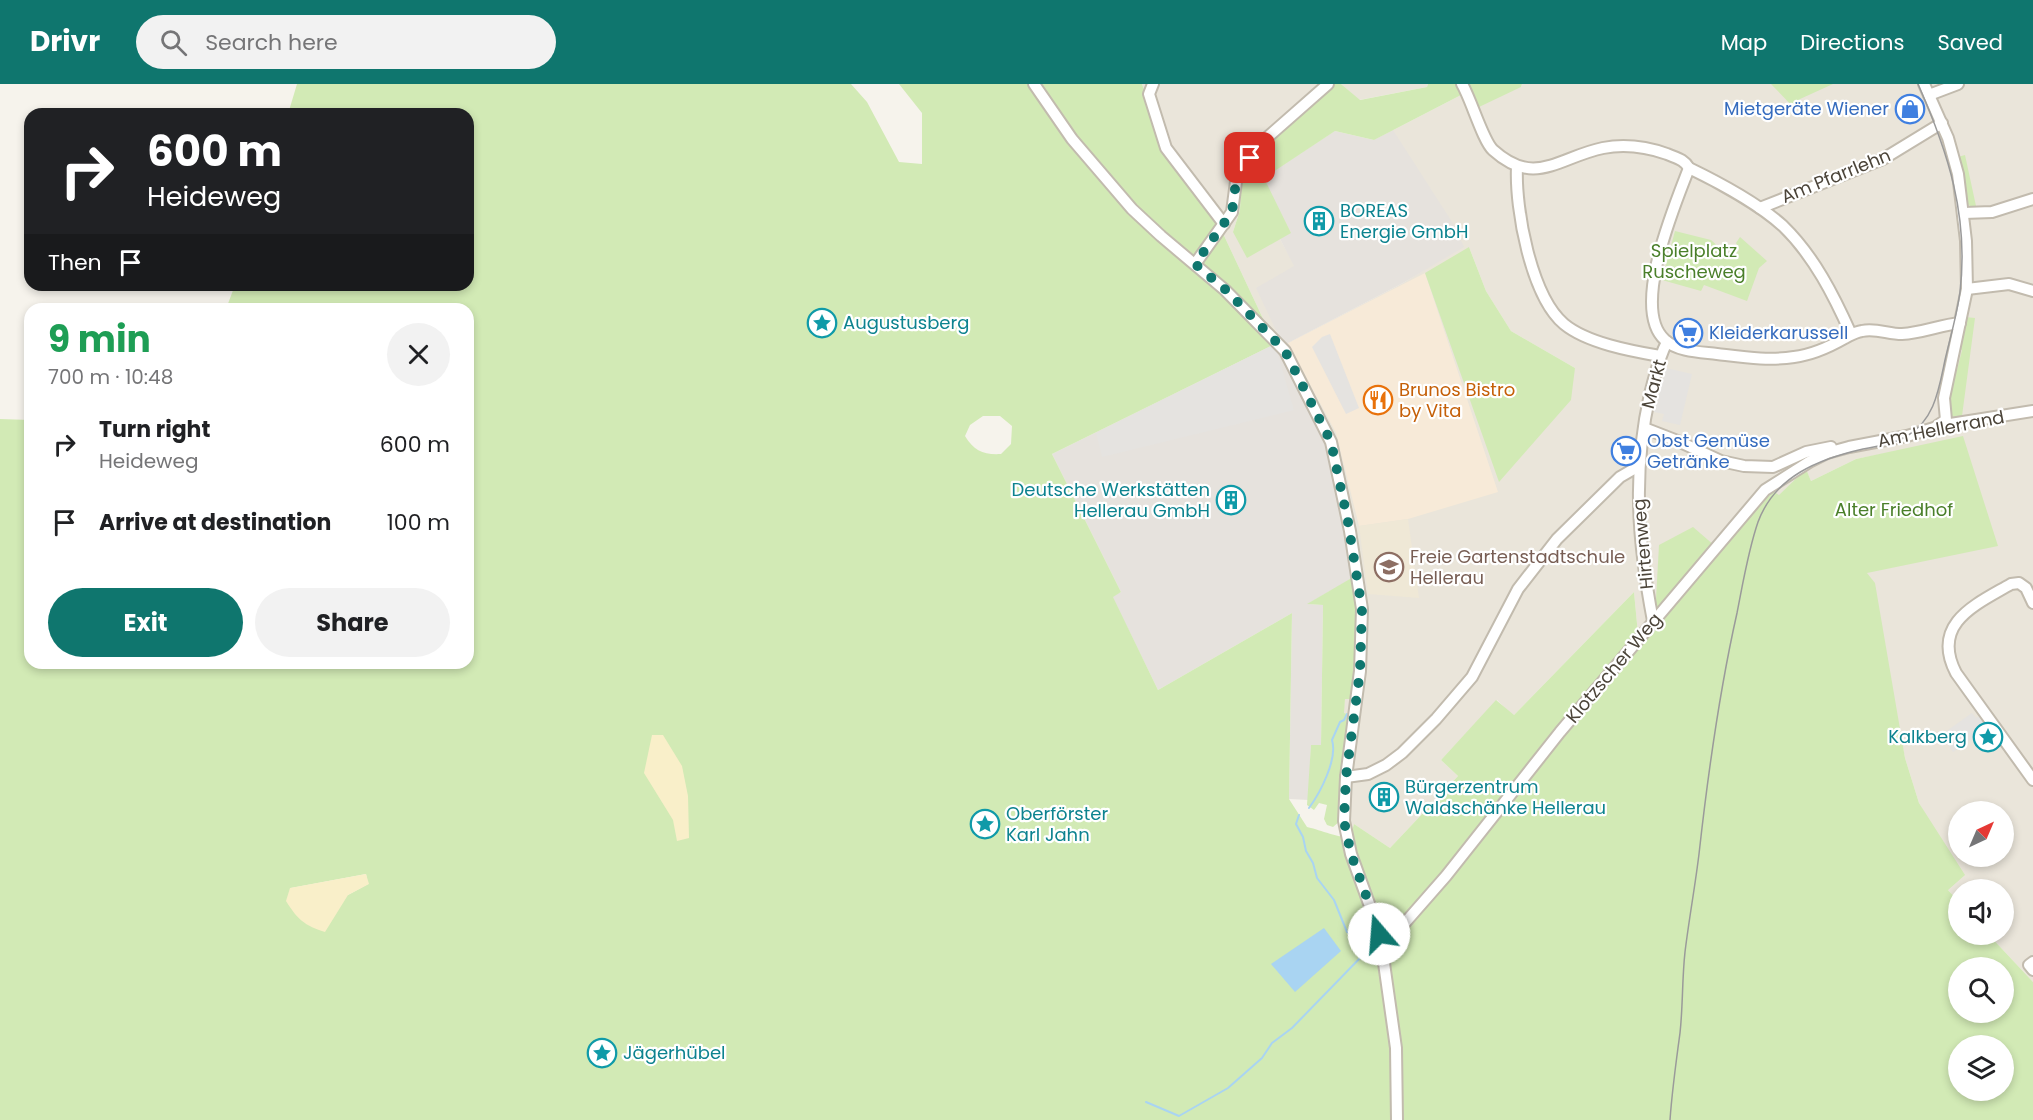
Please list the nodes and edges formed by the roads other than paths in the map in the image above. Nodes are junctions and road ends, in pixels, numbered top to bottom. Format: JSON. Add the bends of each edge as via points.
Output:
{"nodes":[{"id":1,"x":1034,"y":84,"type":"edge"},
{"id":2,"x":1153,"y":84,"type":"edge"},
{"id":3,"x":1329,"y":84,"type":"edge"},
{"id":4,"x":1462,"y":84,"type":"edge"},
{"id":5,"x":1959,"y":84,"type":"edge"},
{"id":6,"x":1927,"y":89,"type":"edge"},
{"id":7,"x":1942,"y":123,"type":"junction"},
{"id":8,"x":1687,"y":165,"type":"junction"},
{"id":9,"x":1517,"y":167,"type":"junction"},
{"id":10,"x":2033,"y":198,"type":"edge"},
{"id":11,"x":1760,"y":208,"type":"junction"},
{"id":12,"x":1964,"y":213,"type":"junction"},
{"id":13,"x":1224,"y":224,"type":"junction"},
{"id":14,"x":1195,"y":264,"type":"junction"},
{"id":15,"x":1967,"y":289,"type":"junction"},
{"id":16,"x":2033,"y":291,"type":"edge"},
{"id":17,"x":1960,"y":323,"type":"junction"},
{"id":18,"x":1851,"y":334,"type":"junction"},
{"id":19,"x":1667,"y":342,"type":"junction"},
{"id":20,"x":1660,"y":356,"type":"junction"},
{"id":21,"x":2033,"y":411,"type":"edge"},
{"id":22,"x":1644,"y":428,"type":"junction"},
{"id":23,"x":1934,"y":428,"type":"junction"},
{"id":24,"x":1849,"y":447,"type":"junction"},
{"id":25,"x":1639,"y":466,"type":"junction"},
{"id":26,"x":2033,"y":603,"type":"edge"},
{"id":27,"x":1653,"y":621,"type":"junction"},
{"id":28,"x":1346,"y":777,"type":"junction"},
{"id":29,"x":2033,"y":780,"type":"edge"},
{"id":30,"x":1375,"y":920,"type":"junction"},
{"id":31,"x":1405,"y":922,"type":"junction"},
{"id":32,"x":1382,"y":949,"type":"junction"},
{"id":33,"x":1397,"y":1120,"type":"edge"}],
"edges":[{"from":1,"to":14,"type":"street","via":[[1102,175],[1161,236]]},
{"from":2,"to":13,"type":"street","via":[[1149,94],[1166,148]]},
{"from":3,"to":13,"type":"street","via":[[1262,142],[1237,174],[1232,212]]},
{"from":4,"to":9,"type":"street","via":[[1490,148]]},
{"from":5,"to":6,"type":"street"},
{"from":6,"to":7,"type":"street"},
{"from":7,"to":11,"type":"street","name":"Am Pfarrlehn","via":[[1883,159]]},
{"from":7,"to":12,"type":"street","via":[[1958,174]]},
{"from":8,"to":9,"type":"street","via":[[1658,151],[1614,147],[1538,169]]},
{"from":8,"to":11,"type":"street"},
{"from":8,"to":19,"type":"street","via":[[1653,281],[1654,322]]},
{"from":9,"to":20,"type":"street","via":[[1525,243],[1553,311],[1570,328],[1596,341]]},
{"from":10,"to":12,"type":"street","via":[[1992,212]]},
{"from":11,"to":18,"type":"street","via":[[1782,226],[1812,261]]},
{"from":12,"to":15,"type":"street"},
{"from":13,"to":14,"type":"street"},
{"from":14,"to":28,"type":"street","via":[[1285,351],[1331,442],[1362,609],[1360,671]]},
{"from":15,"to":16,"type":"street","via":[[2009,284]]},
{"from":15,"to":17,"type":"street"},
{"from":17,"to":18,"type":"street","name":"Markt","via":[[1921,332],[1865,330]]},
{"from":17,"to":23,"type":"street","via":[[1944,398],[1946,420]]},
{"from":18,"to":19,"type":"street","name":"Markt","via":[[1797,357],[1769,359],[1683,349]]},
{"from":19,"to":20,"type":"street","name":"Markt"},
{"from":20,"to":22,"type":"street","name":"Markt"},
{"from":21,"to":23,"type":"street","name":"Am Hellerrand"},
{"from":22,"to":24,"type":"street","via":[[1721,461],[1744,466],[1773,467],[1806,452]]},
{"from":22,"to":25,"type":"street","name":"Markt"},
{"from":23,"to":24,"type":"street","name":"Am Hellerrand"},
{"from":24,"to":27,"type":"street","name":"Klotzscher Weg","via":[[1809,462],[1765,490]]},
{"from":25,"to":27,"type":"street","name":"Hirtenweg","via":[[1642,558]]},
{"from":25,"to":28,"type":"street","via":[[1620,477],[1557,539],[1518,589],[1472,677],[1436,719],[1386,765],[1368,774]]},
{"from":26,"to":29,"type":"street","via":[[2026,588],[2019,583],[2011,584],[1962,614],[1952,631],[1949,653],[1956,673]]},
{"from":27,"to":31,"type":"street","name":"Klotzscher Weg"},
{"from":28,"to":30,"type":"street","via":[[1346,833]]},
{"from":30,"to":31,"type":"street"},
{"from":30,"to":32,"type":"street"},
{"from":31,"to":32,"type":"street","name":"Klotzscher Weg"},
{"from":32,"to":33,"type":"street","via":[[1396,1048]]}]}
